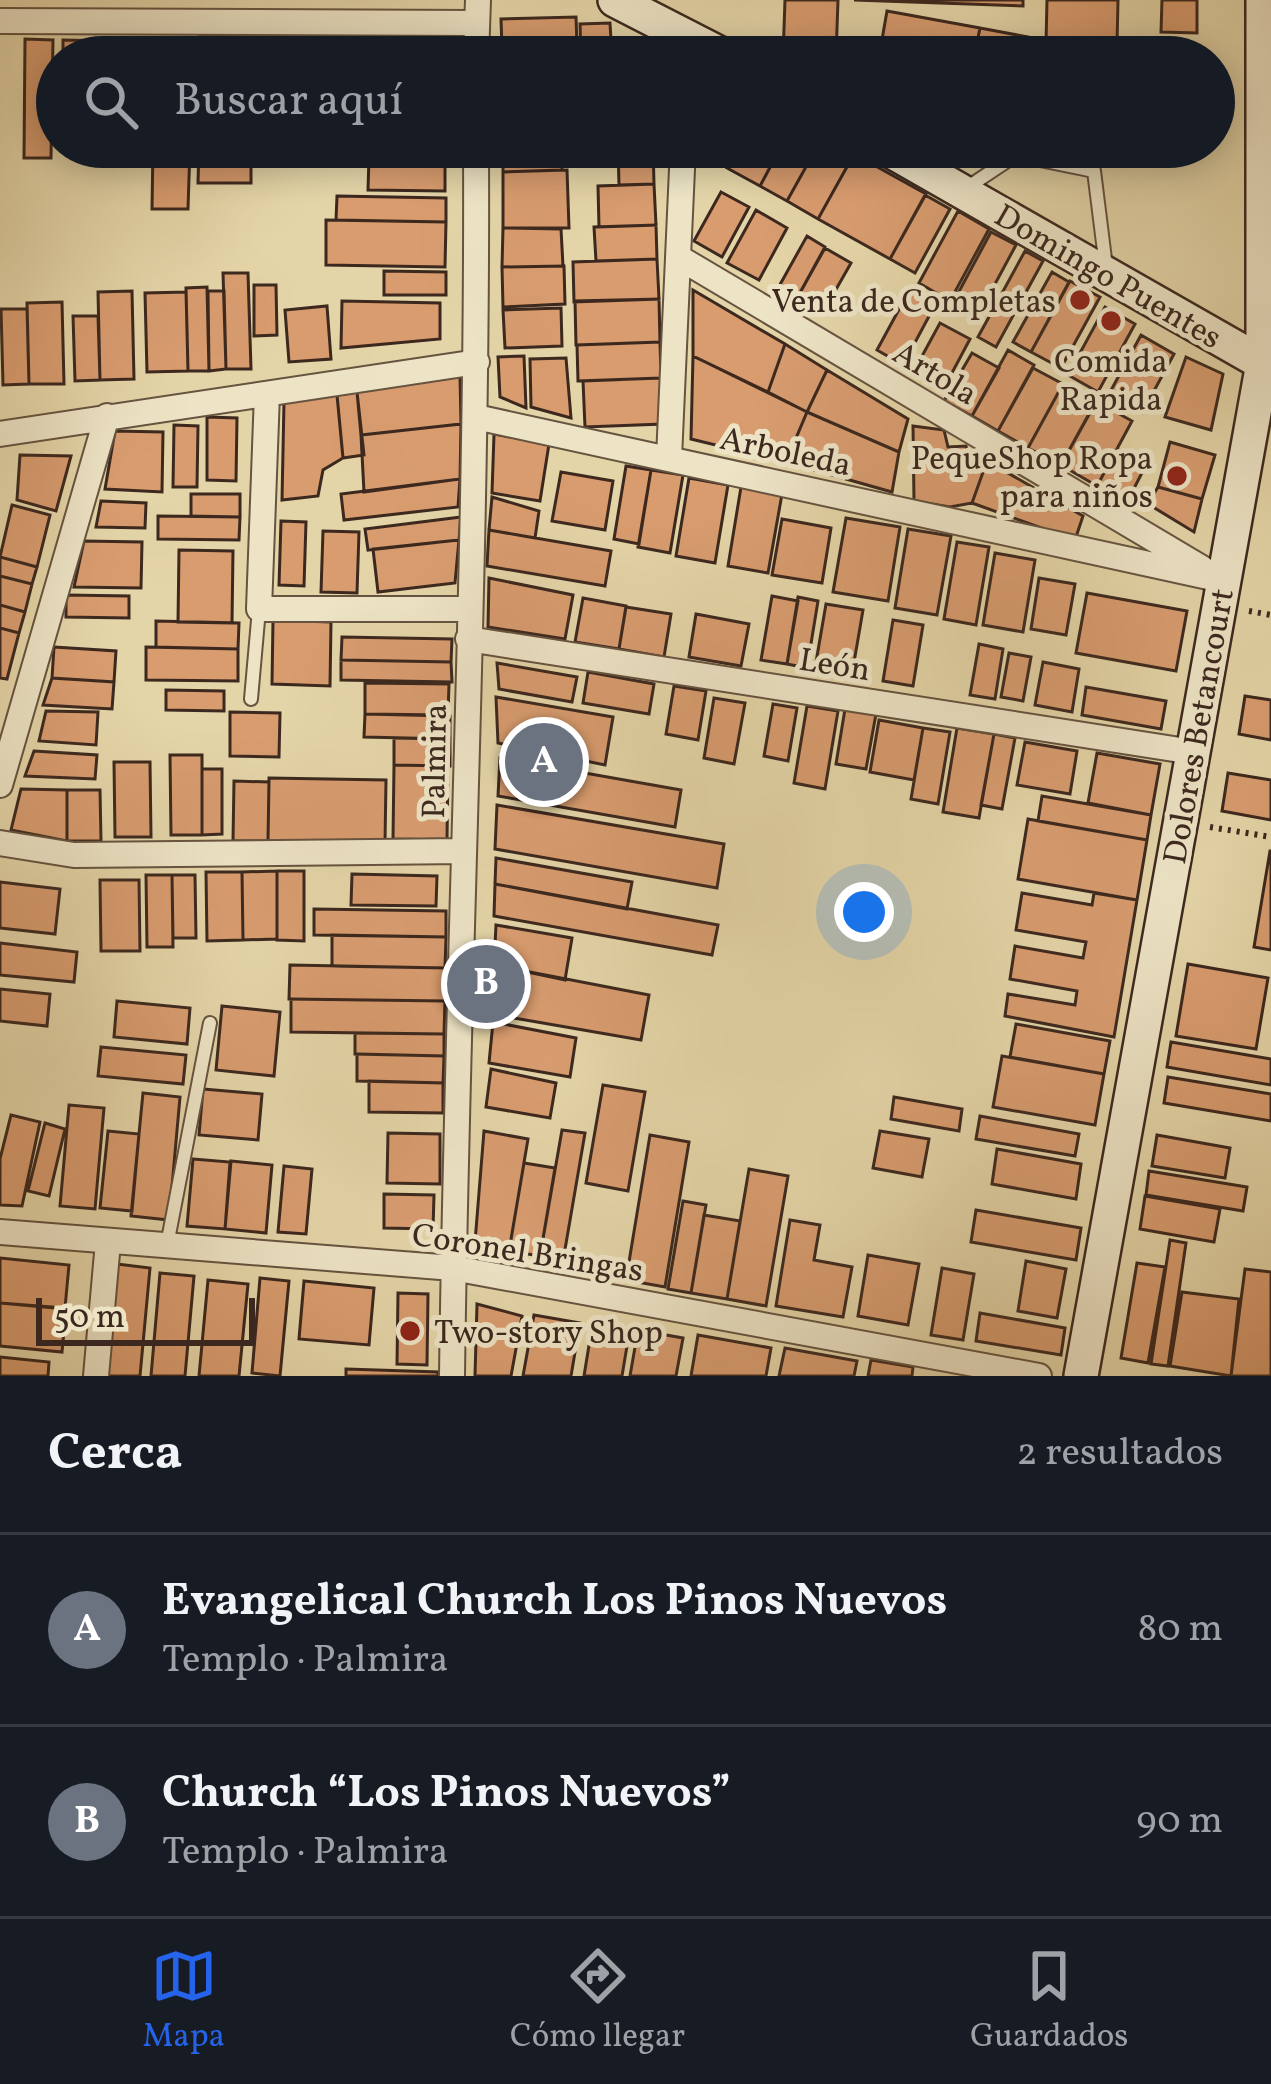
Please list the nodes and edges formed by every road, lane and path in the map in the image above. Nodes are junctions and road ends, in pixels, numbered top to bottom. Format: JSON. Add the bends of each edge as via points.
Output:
{"nodes":[{"id":1,"x":615,"y":0,"type":"edge"},
{"id":2,"x":1263,"y":0,"type":"edge"},
{"id":3,"x":477,"y":12,"type":"edge"},
{"id":4,"x":0,"y":21,"type":"edge"},
{"id":5,"x":672,"y":36,"type":"edge"},
{"id":6,"x":476,"y":168,"type":"edge"},
{"id":7,"x":682,"y":168,"type":"edge"},
{"id":8,"x":924,"y":168,"type":"edge"},
{"id":9,"x":996,"y":168,"type":"edge"},
{"id":10,"x":1079,"y":168,"type":"edge"},
{"id":11,"x":962,"y":191,"type":"junction"},
{"id":12,"x":678,"y":257,"type":"junction"},
{"id":13,"x":1107,"y":274,"type":"junction"},
{"id":14,"x":477,"y":362,"type":"junction"},
{"id":15,"x":1267,"y":366,"type":"edge"},
{"id":16,"x":267,"y":394,"type":"junction"},
{"id":17,"x":107,"y":416,"type":"junction"},
{"id":18,"x":476,"y":417,"type":"junction"},
{"id":19,"x":0,"y":434,"type":"edge"},
{"id":20,"x":669,"y":458,"type":"junction"},
{"id":21,"x":1231,"y":595,"type":"junction"},
{"id":22,"x":259,"y":609,"type":"junction"},
{"id":23,"x":468,"y":609,"type":"junction"},
{"id":24,"x":1271,"y":615,"type":"edge"},
{"id":25,"x":468,"y":639,"type":"junction"},
{"id":26,"x":251,"y":699,"type":"dead end"},
{"id":27,"x":1193,"y":752,"type":"junction"},
{"id":28,"x":0,"y":785,"type":"edge"},
{"id":29,"x":1199,"y":825,"type":"dead end"},
{"id":30,"x":1271,"y":838,"type":"edge"},
{"id":31,"x":0,"y":843,"type":"edge"},
{"id":32,"x":464,"y":851,"type":"junction"},
{"id":33,"x":210,"y":1023,"type":"dead end"},
{"id":34,"x":0,"y":1232,"type":"edge"},
{"id":35,"x":108,"y":1242,"type":"junction"},
{"id":36,"x":166,"y":1246,"type":"junction"},
{"id":37,"x":453,"y":1268,"type":"junction"},
{"id":38,"x":97,"y":1376,"type":"edge"},
{"id":39,"x":452,"y":1376,"type":"edge"},
{"id":40,"x":1040,"y":1376,"type":"edge"},
{"id":41,"x":1081,"y":1376,"type":"edge"}],
"edges":[{"from":1,"to":5,"type":"street"},
{"from":2,"to":15,"type":"street","name":"Dolores Betancourt"},
{"from":3,"to":4,"type":"street"},
{"from":6,"to":14,"type":"street","name":"Palmira"},
{"from":7,"to":12,"type":"street"},
{"from":8,"to":11,"type":"street","name":"Domingo Puentes"},
{"from":9,"to":11,"type":"lane"},
{"from":10,"to":13,"type":"lane","via":[[1094,171]]},
{"from":11,"to":13,"type":"street","name":"Domingo Puentes"},
{"from":12,"to":20,"type":"street"},
{"from":12,"to":21,"type":"street","name":"Artola"},
{"from":13,"to":15,"type":"street","name":"Domingo Puentes"},
{"from":14,"to":16,"type":"street"},
{"from":14,"to":18,"type":"street","name":"Palmira"},
{"from":15,"to":21,"type":"street","name":"Dolores Betancourt"},
{"from":16,"to":17,"type":"street"},
{"from":16,"to":22,"type":"street"},
{"from":17,"to":19,"type":"street"},
{"from":17,"to":28,"type":"street"},
{"from":18,"to":20,"type":"street","name":"Arboleda"},
{"from":18,"to":23,"type":"street","name":"Palmira"},
{"from":20,"to":21,"type":"street","name":"Arboleda"},
{"from":21,"to":24,"type":"path"},
{"from":21,"to":27,"type":"street","name":"Dolores Betancourt"},
{"from":22,"to":23,"type":"street"},
{"from":22,"to":26,"type":"lane"},
{"from":23,"to":25,"type":"street","name":"Palmira"},
{"from":25,"to":27,"type":"street","name":"León"},
{"from":25,"to":32,"type":"street","name":"Palmira"},
{"from":27,"to":41,"type":"street","name":"Dolores Betancourt"},
{"from":29,"to":30,"type":"path"},
{"from":31,"to":32,"type":"street","via":[[74,855]]},
{"from":32,"to":37,"type":"street","name":"Palmira"},
{"from":33,"to":36,"type":"lane"},
{"from":34,"to":35,"type":"street","name":"Coronel Bringas"},
{"from":35,"to":36,"type":"street","name":"Coronel Bringas"},
{"from":35,"to":38,"type":"street"},
{"from":36,"to":37,"type":"street","name":"Coronel Bringas"},
{"from":37,"to":39,"type":"street","name":"Palmira"},
{"from":37,"to":40,"type":"street","name":"Coronel Bringas"}]}
